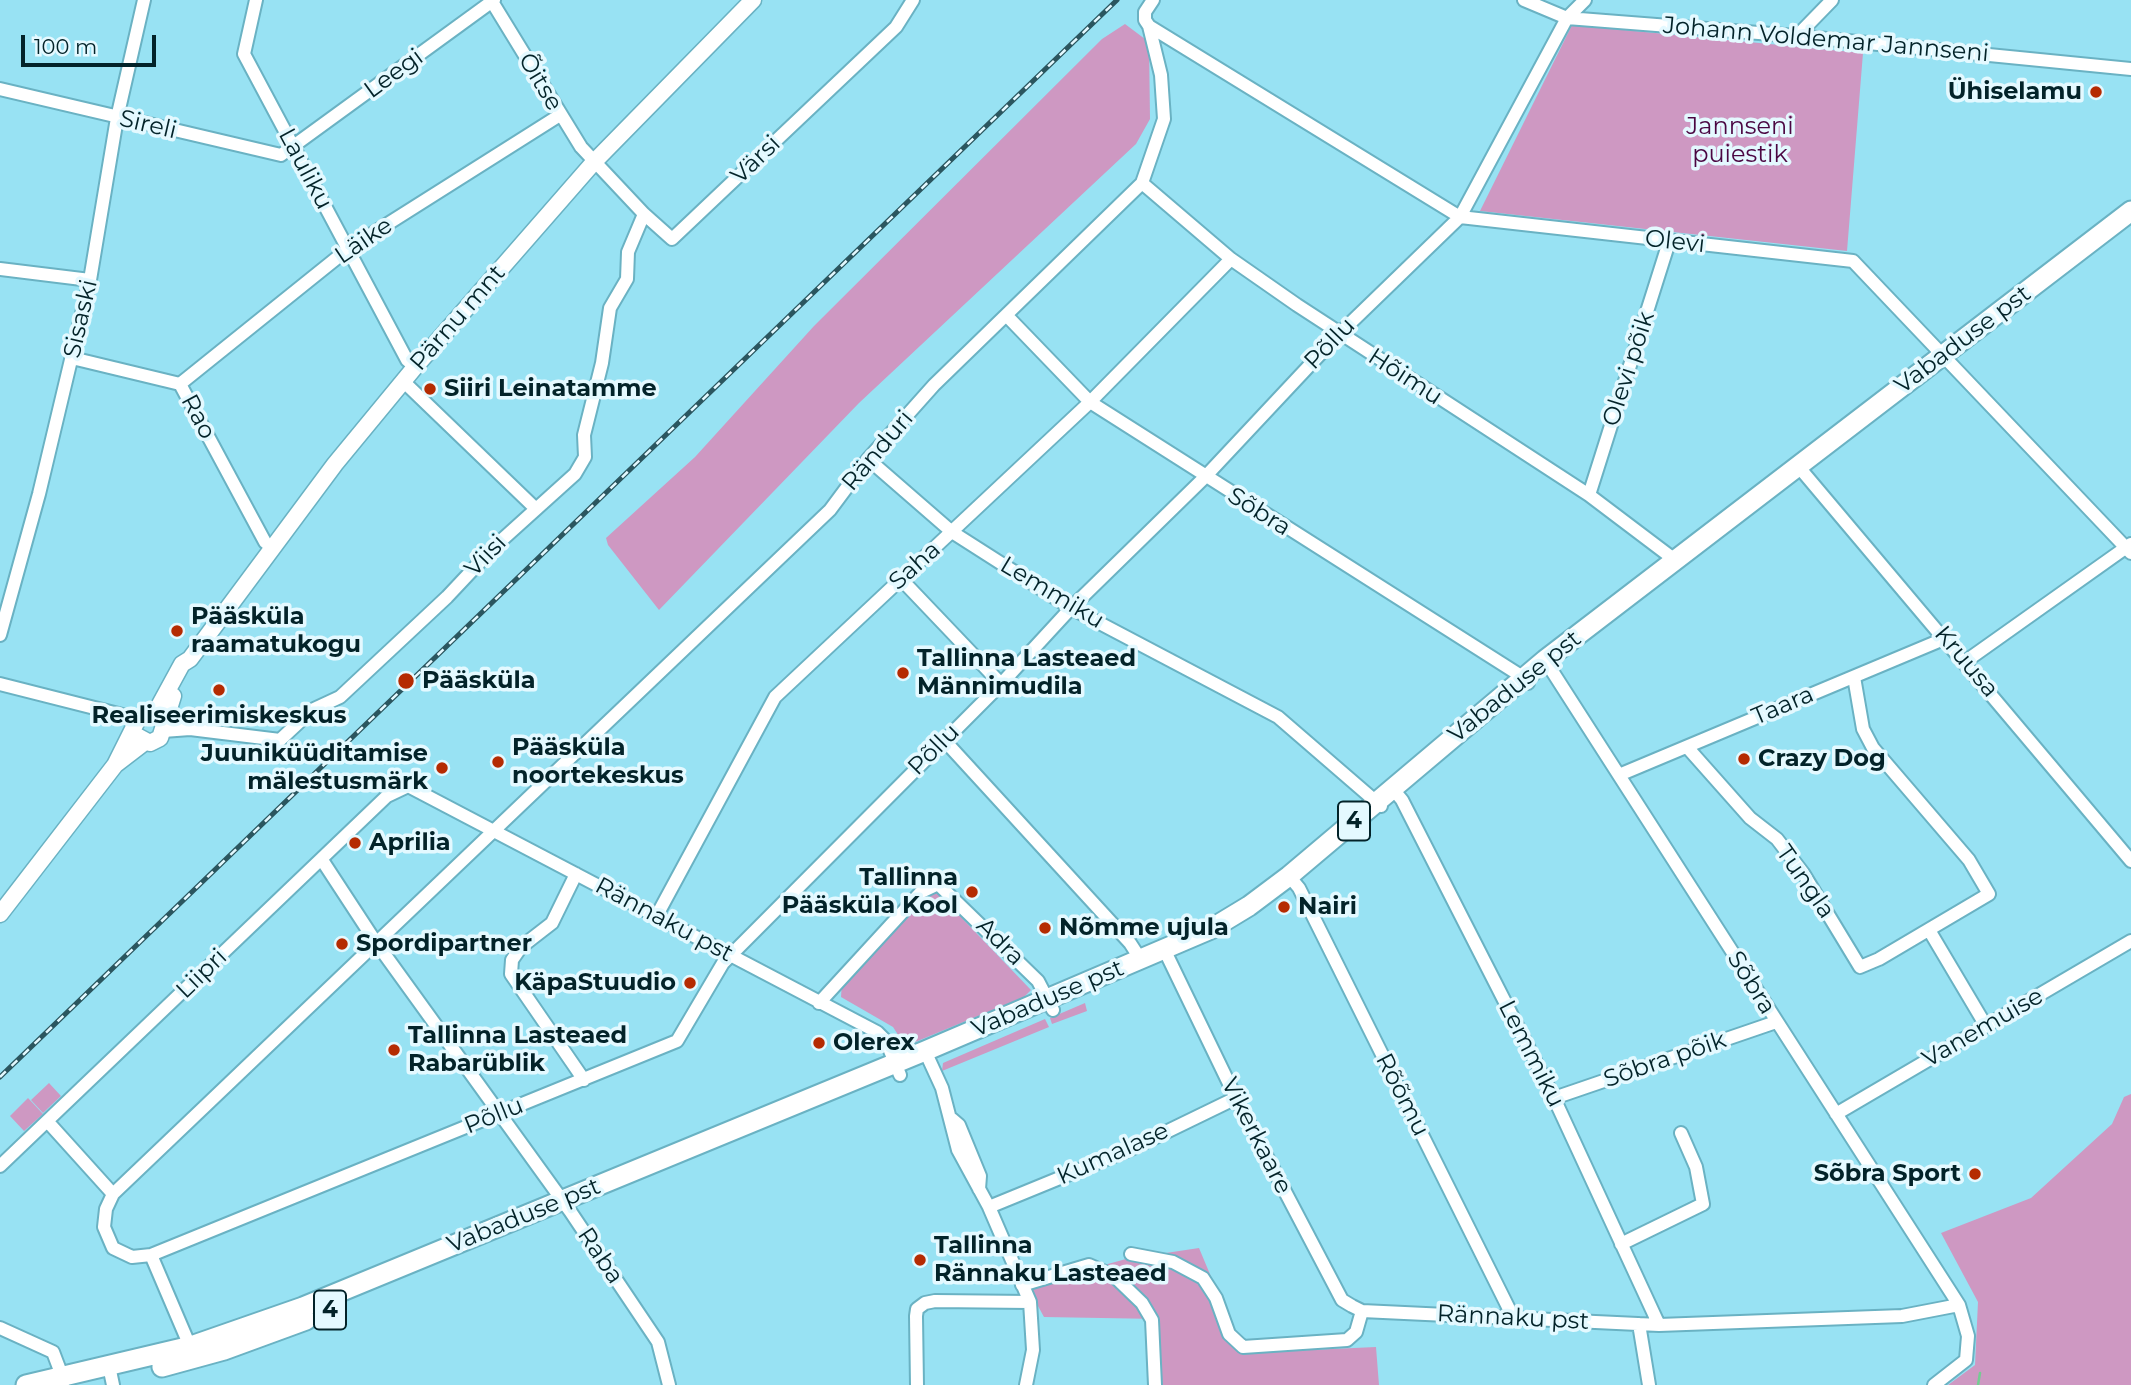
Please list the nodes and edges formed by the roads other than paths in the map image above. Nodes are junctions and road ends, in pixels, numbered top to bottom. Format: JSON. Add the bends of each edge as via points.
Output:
{"nodes":[{"id":1,"x":144,"y":0,"type":"edge"},
{"id":2,"x":256,"y":0,"type":"edge"},
{"id":3,"x":753,"y":0,"type":"edge"},
{"id":4,"x":913,"y":0,"type":"edge"},
{"id":5,"x":1153,"y":0,"type":"edge"},
{"id":6,"x":1524,"y":0,"type":"edge"},
{"id":7,"x":1585,"y":0,"type":"edge"},
{"id":8,"x":1832,"y":0,"type":"edge"},
{"id":9,"x":492,"y":1,"type":"edge"},
{"id":10,"x":1567,"y":18,"type":"junction"},
{"id":11,"x":1149,"y":26,"type":"junction"},
{"id":12,"x":1797,"y":36,"type":"junction"},
{"id":13,"x":2131,"y":69,"type":"edge"},
{"id":14,"x":0,"y":89,"type":"edge"},
{"id":15,"x":560,"y":116,"type":"junction"},
{"id":16,"x":117,"y":118,"type":"junction"},
{"id":17,"x":294,"y":147,"type":"junction"},
{"id":18,"x":594,"y":162,"type":"junction"},
{"id":19,"x":1142,"y":183,"type":"junction"},
{"id":20,"x":2131,"y":211,"type":"edge"},
{"id":21,"x":644,"y":214,"type":"junction"},
{"id":22,"x":1460,"y":217,"type":"junction"},
{"id":23,"x":2131,"y":222,"type":"edge"},
{"id":24,"x":1669,"y":242,"type":"junction"},
{"id":25,"x":348,"y":249,"type":"junction"},
{"id":26,"x":1231,"y":259,"type":"junction"},
{"id":27,"x":0,"y":269,"type":"edge"},
{"id":28,"x":90,"y":279,"type":"junction"},
{"id":29,"x":1007,"y":316,"type":"junction"},
{"id":30,"x":1338,"y":334,"type":"junction"},
{"id":31,"x":72,"y":358,"type":"junction"},
{"id":32,"x":1946,"y":358,"type":"junction"},
{"id":33,"x":415,"y":367,"type":"junction"},
{"id":34,"x":403,"y":381,"type":"junction"},
{"id":35,"x":180,"y":384,"type":"junction"},
{"id":36,"x":1090,"y":402,"type":"junction"},
{"id":37,"x":868,"y":459,"type":"junction"},
{"id":38,"x":1801,"y":469,"type":"junction"},
{"id":39,"x":1204,"y":478,"type":"junction"},
{"id":40,"x":1589,"y":495,"type":"junction"},
{"id":41,"x":535,"y":508,"type":"junction"},
{"id":42,"x":952,"y":532,"type":"junction"},
{"id":43,"x":271,"y":547,"type":"junction"},
{"id":44,"x":2129,"y":548,"type":"edge"},
{"id":45,"x":1675,"y":561,"type":"junction"},
{"id":46,"x":900,"y":578,"type":"junction"},
{"id":47,"x":1071,"y":608,"type":"junction"},
{"id":48,"x":0,"y":635,"type":"edge"},
{"id":49,"x":1946,"y":638,"type":"junction"},
{"id":50,"x":190,"y":659,"type":"junction"},
{"id":51,"x":1966,"y":661,"type":"junction"},
{"id":52,"x":1547,"y":663,"type":"junction"},
{"id":53,"x":1854,"y":677,"type":"junction"},
{"id":54,"x":1526,"y":681,"type":"junction"},
{"id":55,"x":0,"y":684,"type":"edge"},
{"id":56,"x":1001,"y":684,"type":"junction"},
{"id":57,"x":142,"y":726,"type":"junction"},
{"id":58,"x":164,"y":729,"type":"junction"},
{"id":59,"x":944,"y":740,"type":"junction"},
{"id":60,"x":1687,"y":747,"type":"junction"},
{"id":61,"x":1619,"y":775,"type":"junction"},
{"id":62,"x":408,"y":786,"type":"joint"},
{"id":63,"x":1387,"y":798,"type":"junction"},
{"id":64,"x":494,"y":830,"type":"junction"},
{"id":65,"x":322,"y":860,"type":"junction"},
{"id":66,"x":2131,"y":861,"type":"edge"},
{"id":67,"x":576,"y":874,"type":"junction"},
{"id":68,"x":1291,"y":879,"type":"junction"},
{"id":69,"x":0,"y":914,"type":"edge"},
{"id":70,"x":656,"y":917,"type":"junction"},
{"id":71,"x":1929,"y":929,"type":"junction"},
{"id":72,"x":375,"y":941,"type":"junction"},
{"id":73,"x":2131,"y":942,"type":"edge"},
{"id":74,"x":1166,"y":954,"type":"junction"},
{"id":75,"x":730,"y":956,"type":"junction"},
{"id":76,"x":1141,"y":960,"type":"junction"},
{"id":77,"x":819,"y":1003,"type":"junction"},
{"id":78,"x":1051,"y":1005,"type":"junction"},
{"id":79,"x":1776,"y":1022,"type":"junction"},
{"id":80,"x":1986,"y":1026,"type":"junction"},
{"id":81,"x":928,"y":1057,"type":"junction"},
{"id":82,"x":897,"y":1069,"type":"junction"},
{"id":83,"x":584,"y":1080,"type":"junction"},
{"id":84,"x":1236,"y":1097,"type":"junction"},
{"id":85,"x":1554,"y":1098,"type":"junction"},
{"id":86,"x":499,"y":1114,"type":"junction"},
{"id":87,"x":1836,"y":1114,"type":"junction"},
{"id":88,"x":48,"y":1122,"type":"junction"},
{"id":89,"x":1681,"y":1133,"type":"dead end"},
{"id":90,"x":0,"y":1166,"type":"edge"},
{"id":91,"x":113,"y":1194,"type":"junction"},
{"id":92,"x":566,"y":1206,"type":"junction"},
{"id":93,"x":989,"y":1207,"type":"junction"},
{"id":94,"x":1621,"y":1244,"type":"junction"},
{"id":95,"x":1131,"y":1254,"type":"dead end"},
{"id":96,"x":151,"y":1255,"type":"junction"},
{"id":97,"x":1022,"y":1284,"type":"junction"},
{"id":98,"x":1030,"y":1302,"type":"junction"},
{"id":99,"x":1959,"y":1305,"type":"junction"},
{"id":100,"x":1362,"y":1311,"type":"junction"},
{"id":101,"x":1513,"y":1317,"type":"junction"},
{"id":102,"x":1639,"y":1324,"type":"junction"},
{"id":103,"x":1659,"y":1325,"type":"junction"},
{"id":104,"x":0,"y":1328,"type":"edge"},
{"id":105,"x":192,"y":1352,"type":"junction"},
{"id":106,"x":111,"y":1376,"type":"edge"},
{"id":107,"x":64,"y":1381,"type":"edge"},
{"id":108,"x":26,"y":1385,"type":"edge"},
{"id":109,"x":82,"y":1385,"type":"edge"},
{"id":110,"x":669,"y":1385,"type":"edge"},
{"id":111,"x":917,"y":1385,"type":"edge"},
{"id":112,"x":1026,"y":1385,"type":"edge"},
{"id":113,"x":1155,"y":1385,"type":"edge"},
{"id":114,"x":1649,"y":1385,"type":"edge"},
{"id":115,"x":1934,"y":1385,"type":"edge"}],
"edges":[{"from":1,"to":16,"type":"street","name":"Sisaski"},
{"from":2,"to":17,"type":"street","name":"Lauliku","via":[[244,54]]},
{"from":3,"to":18,"type":"main road","name":"Pärnu mnt"},
{"from":4,"to":21,"type":"street","name":"Värsi","via":[[896,27],[672,239]]},
{"from":5,"to":11,"type":"street","via":[[1145,12]]},
{"from":6,"to":10,"type":"street","name":"Johann Voldemar Jannseni"},
{"from":7,"to":10,"type":"street","name":"Põllu"},
{"from":8,"to":12,"type":"street"},
{"from":9,"to":15,"type":"street","name":"Õitse"},
{"from":9,"to":17,"type":"street","name":"Leegi"},
{"from":10,"to":12,"type":"street","name":"Johann Voldemar Jannseni"},
{"from":10,"to":22,"type":"street","name":"Põllu"},
{"from":11,"to":19,"type":"street","name":"Ränduri","via":[[1165,99],[1157,145]]},
{"from":11,"to":22,"type":"street","name":"Olevi"},
{"from":12,"to":13,"type":"street","name":"Johann Voldemar Jannseni"},
{"from":14,"to":16,"type":"street","name":"Sireli"},
{"from":15,"to":18,"type":"street","name":"Õitse"},
{"from":15,"to":25,"type":"street","name":"Läike"},
{"from":16,"to":17,"type":"street","name":"Sireli","via":[[281,155]]},
{"from":16,"to":28,"type":"street","name":"Sisaski"},
{"from":17,"to":25,"type":"street","name":"Lauliku"},
{"from":18,"to":21,"type":"street","name":"Värsi"},
{"from":18,"to":33,"type":"main road","name":"Pärnu mnt"},
{"from":19,"to":26,"type":"street","name":"Hõimu"},
{"from":19,"to":29,"type":"street","name":"Ränduri"},
{"from":20,"to":32,"type":"highway","name":"Vabaduse pst","number":"4"},
{"from":21,"to":41,"type":"street","name":"Viisi","via":[[628,252],[627,279],[610,308],[603,363],[584,435],[585,457],[575,474]]},
{"from":22,"to":24,"type":"street","name":"Olevi"},
{"from":22,"to":30,"type":"street","name":"Põllu"},
{"from":23,"to":32,"type":"highway","name":"Vabaduse pst","number":"4"},
{"from":24,"to":32,"type":"street","name":"Olevi","via":[[1853,261]]},
{"from":24,"to":40,"type":"street","name":"Olevi põik"},
{"from":25,"to":33,"type":"street","name":"Lauliku","via":[[407,360]]},
{"from":25,"to":35,"type":"street","name":"Läike"},
{"from":26,"to":30,"type":"street","name":"Hõimu"},
{"from":26,"to":36,"type":"street","name":"Saha"},
{"from":27,"to":28,"type":"street"},
{"from":28,"to":31,"type":"street","name":"Sisaski"},
{"from":29,"to":36,"type":"street","name":"Sõbra"},
{"from":29,"to":37,"type":"street","name":"Ränduri","via":[[934,385]]},
{"from":30,"to":39,"type":"street","name":"Põllu"},
{"from":30,"to":40,"type":"street","name":"Hõimu"},
{"from":31,"to":35,"type":"street","name":"Rao"},
{"from":31,"to":48,"type":"street","name":"Sisaski"},
{"from":32,"to":38,"type":"highway","name":"Vabaduse pst","number":"4"},
{"from":32,"to":44,"type":"street","name":"Olevi"},
{"from":33,"to":34,"type":"main road","name":"Pärnu mnt"},
{"from":34,"to":41,"type":"street"},
{"from":34,"to":43,"type":"main road","name":"Pärnu mnt"},
{"from":35,"to":43,"type":"street","name":"Rao"},
{"from":36,"to":39,"type":"street","name":"Sõbra"},
{"from":36,"to":42,"type":"street","name":"Saha"},
{"from":37,"to":42,"type":"street","name":"Lemmiku"},
{"from":37,"to":64,"type":"street","name":"Ränduri","via":[[830,510]]},
{"from":38,"to":45,"type":"highway","name":"Vabaduse pst","number":"4"},
{"from":38,"to":49,"type":"street","name":"Kruusa"},
{"from":38,"to":52,"type":"highway","name":"Vabaduse pst","number":"4"},
{"from":39,"to":47,"type":"street","name":"Põllu"},
{"from":39,"to":54,"type":"street","name":"Sõbra"},
{"from":40,"to":45,"type":"street","name":"Hõimu"},
{"from":41,"to":58,"type":"street","name":"Viisi","via":[[362,676],[340,696],[312,710],[280,740]]},
{"from":42,"to":46,"type":"street","name":"Saha"},
{"from":42,"to":47,"type":"street","name":"Lemmiku"},
{"from":43,"to":50,"type":"main road","name":"Pärnu mnt"},
{"from":44,"to":51,"type":"street"},
{"from":45,"to":52,"type":"highway","name":"Vabaduse pst","number":"4"},
{"from":46,"to":56,"type":"street"},
{"from":46,"to":70,"type":"street","name":"Saha","via":[[775,697]]},
{"from":47,"to":56,"type":"street","name":"Põllu"},
{"from":47,"to":63,"type":"street","name":"Lemmiku","via":[[1278,717]]},
{"from":49,"to":51,"type":"street","name":"Kruusa"},
{"from":49,"to":53,"type":"street","name":"Taara"},
{"from":50,"to":57,"type":"main road","name":"Pärnu mnt","via":[[182,664],[158,708]]},
{"from":50,"to":58,"type":"main road","name":"Pärnu mnt"},
{"from":51,"to":66,"type":"street","name":"Kruusa"},
{"from":52,"to":54,"type":"highway","name":"Vabaduse pst","number":"4"},
{"from":52,"to":61,"type":"street","name":"Sõbra"},
{"from":53,"to":60,"type":"street","name":"Taara"},
{"from":53,"to":71,"type":"street","name":"Tungla","via":[[1863,729],[1873,748],[1969,860],[1989,894]]},
{"from":54,"to":63,"type":"highway","name":"Vabaduse pst","number":"4"},
{"from":55,"to":57,"type":"street"},
{"from":56,"to":59,"type":"street","name":"Põllu"},
{"from":57,"to":58,"type":"main road","via":[[157,716]]},
{"from":57,"to":58,"type":"main road","via":[[156,742]]},
{"from":57,"to":69,"type":"main road","name":"Pärnu mnt"},
{"from":59,"to":75,"type":"street","name":"Põllu"},
{"from":59,"to":76,"type":"street"},
{"from":60,"to":61,"type":"street","name":"Taara"},
{"from":60,"to":71,"type":"street","name":"Tungla","via":[[1804,873],[1860,967]]},
{"from":61,"to":79,"type":"street","name":"Sõbra"},
{"from":62,"to":64,"type":"street","name":"Rännaku pst"},
{"from":62,"to":65,"type":"street","name":"Liipri","via":[[387,796]]},
{"from":63,"to":68,"type":"highway","name":"Vabaduse pst","number":"4"},
{"from":63,"to":85,"type":"street","name":"Lemmiku"},
{"from":64,"to":67,"type":"street","name":"Rännaku pst"},
{"from":64,"to":72,"type":"street"},
{"from":65,"to":72,"type":"street","name":"Raba"},
{"from":65,"to":88,"type":"street","name":"Liipri"},
{"from":67,"to":70,"type":"street","name":"Rännaku pst"},
{"from":67,"to":83,"type":"street","via":[[552,923],[512,960],[511,974]]},
{"from":68,"to":74,"type":"highway","name":"Vabaduse pst","number":"4"},
{"from":68,"to":101,"type":"street","name":"Rõõmu"},
{"from":70,"to":75,"type":"street","name":"Rännaku pst"},
{"from":71,"to":80,"type":"street"},
{"from":72,"to":86,"type":"street","name":"Raba"},
{"from":72,"to":91,"type":"street"},
{"from":73,"to":80,"type":"street","name":"Vanemuise"},
{"from":74,"to":76,"type":"highway","name":"Vabaduse pst","number":"4"},
{"from":74,"to":78,"type":"highway","name":"Vabaduse pst","number":"4"},
{"from":74,"to":84,"type":"street","name":"Vikerkaare"},
{"from":75,"to":77,"type":"street","name":"Rännaku pst"},
{"from":75,"to":83,"type":"street","name":"Põllu","via":[[677,1041]]},
{"from":76,"to":78,"type":"highway","name":"Vabaduse pst","number":"4"},
{"from":77,"to":78,"type":"street","name":"Adra","via":[[921,892],[938,884],[1038,981]]},
{"from":77,"to":82,"type":"street","name":"Rännaku pst","via":[[877,1032],[886,1041]]},
{"from":78,"to":81,"type":"highway","name":"Vabaduse pst","number":"4"},
{"from":79,"to":85,"type":"street","name":"Sõbra põik"},
{"from":79,"to":87,"type":"street","name":"Sõbra"},
{"from":80,"to":87,"type":"street","name":"Vanemuise"},
{"from":81,"to":82,"type":"highway","name":"Vabaduse pst","number":"4"},
{"from":81,"to":93,"type":"street","via":[[981,1176],[979,1189]]},
{"from":82,"to":92,"type":"highway","name":"Vabaduse pst","number":"4"},
{"from":83,"to":86,"type":"street","name":"Põllu"},
{"from":84,"to":93,"type":"street","name":"Kumalase","via":[[1133,1148]]},
{"from":84,"to":100,"type":"street","name":"Vikerkaare","via":[[1342,1300]]},
{"from":85,"to":94,"type":"street","name":"Lemmiku"},
{"from":86,"to":92,"type":"street","name":"Raba"},
{"from":86,"to":96,"type":"street","name":"Põllu"},
{"from":87,"to":99,"type":"street","name":"Sõbra"},
{"from":88,"to":90,"type":"street","name":"Liipri"},
{"from":88,"to":91,"type":"street"},
{"from":89,"to":94,"type":"street","via":[[1696,1167],[1703,1204]]},
{"from":91,"to":96,"type":"street","via":[[104,1227],[113,1248],[132,1256]]},
{"from":92,"to":105,"type":"highway","name":"Vabaduse pst","number":"4","via":[[279,1331]]},
{"from":92,"to":110,"type":"street","name":"Raba","via":[[658,1342]]},
{"from":93,"to":97,"type":"street"},
{"from":94,"to":103,"type":"street","name":"Lemmiku"},
{"from":95,"to":100,"type":"street","via":[[1173,1262],[1203,1278],[1229,1334],[1243,1347],[1347,1340],[1356,1332]]},
{"from":96,"to":105,"type":"street"},
{"from":97,"to":98,"type":"street"},
{"from":97,"to":113,"type":"street","via":[[1089,1265],[1114,1276],[1142,1303],[1152,1320]]},
{"from":98,"to":111,"type":"street","via":[[925,1303],[916,1316]]},
{"from":98,"to":112,"type":"street","via":[[1034,1350]]},
{"from":99,"to":103,"type":"street","name":"Rännaku pst","via":[[1902,1316]]},
{"from":99,"to":115,"type":"street","via":[[1968,1336],[1966,1360]]},
{"from":100,"to":101,"type":"street","name":"Rännaku pst"},
{"from":101,"to":102,"type":"street","name":"Rännaku pst"},
{"from":102,"to":103,"type":"street","name":"Rännaku pst"},
{"from":102,"to":114,"type":"street"},
{"from":104,"to":107,"type":"street","via":[[53,1352]]},
{"from":105,"to":106,"type":"highway","name":"Vabaduse pst","number":"4"},
{"from":106,"to":107,"type":"highway","name":"Vabaduse pst","number":"4"},
{"from":106,"to":109,"type":"highway","name":"Vabaduse pst","number":"4"},
{"from":107,"to":108,"type":"highway","name":"Vabaduse pst","number":"4"}]}
